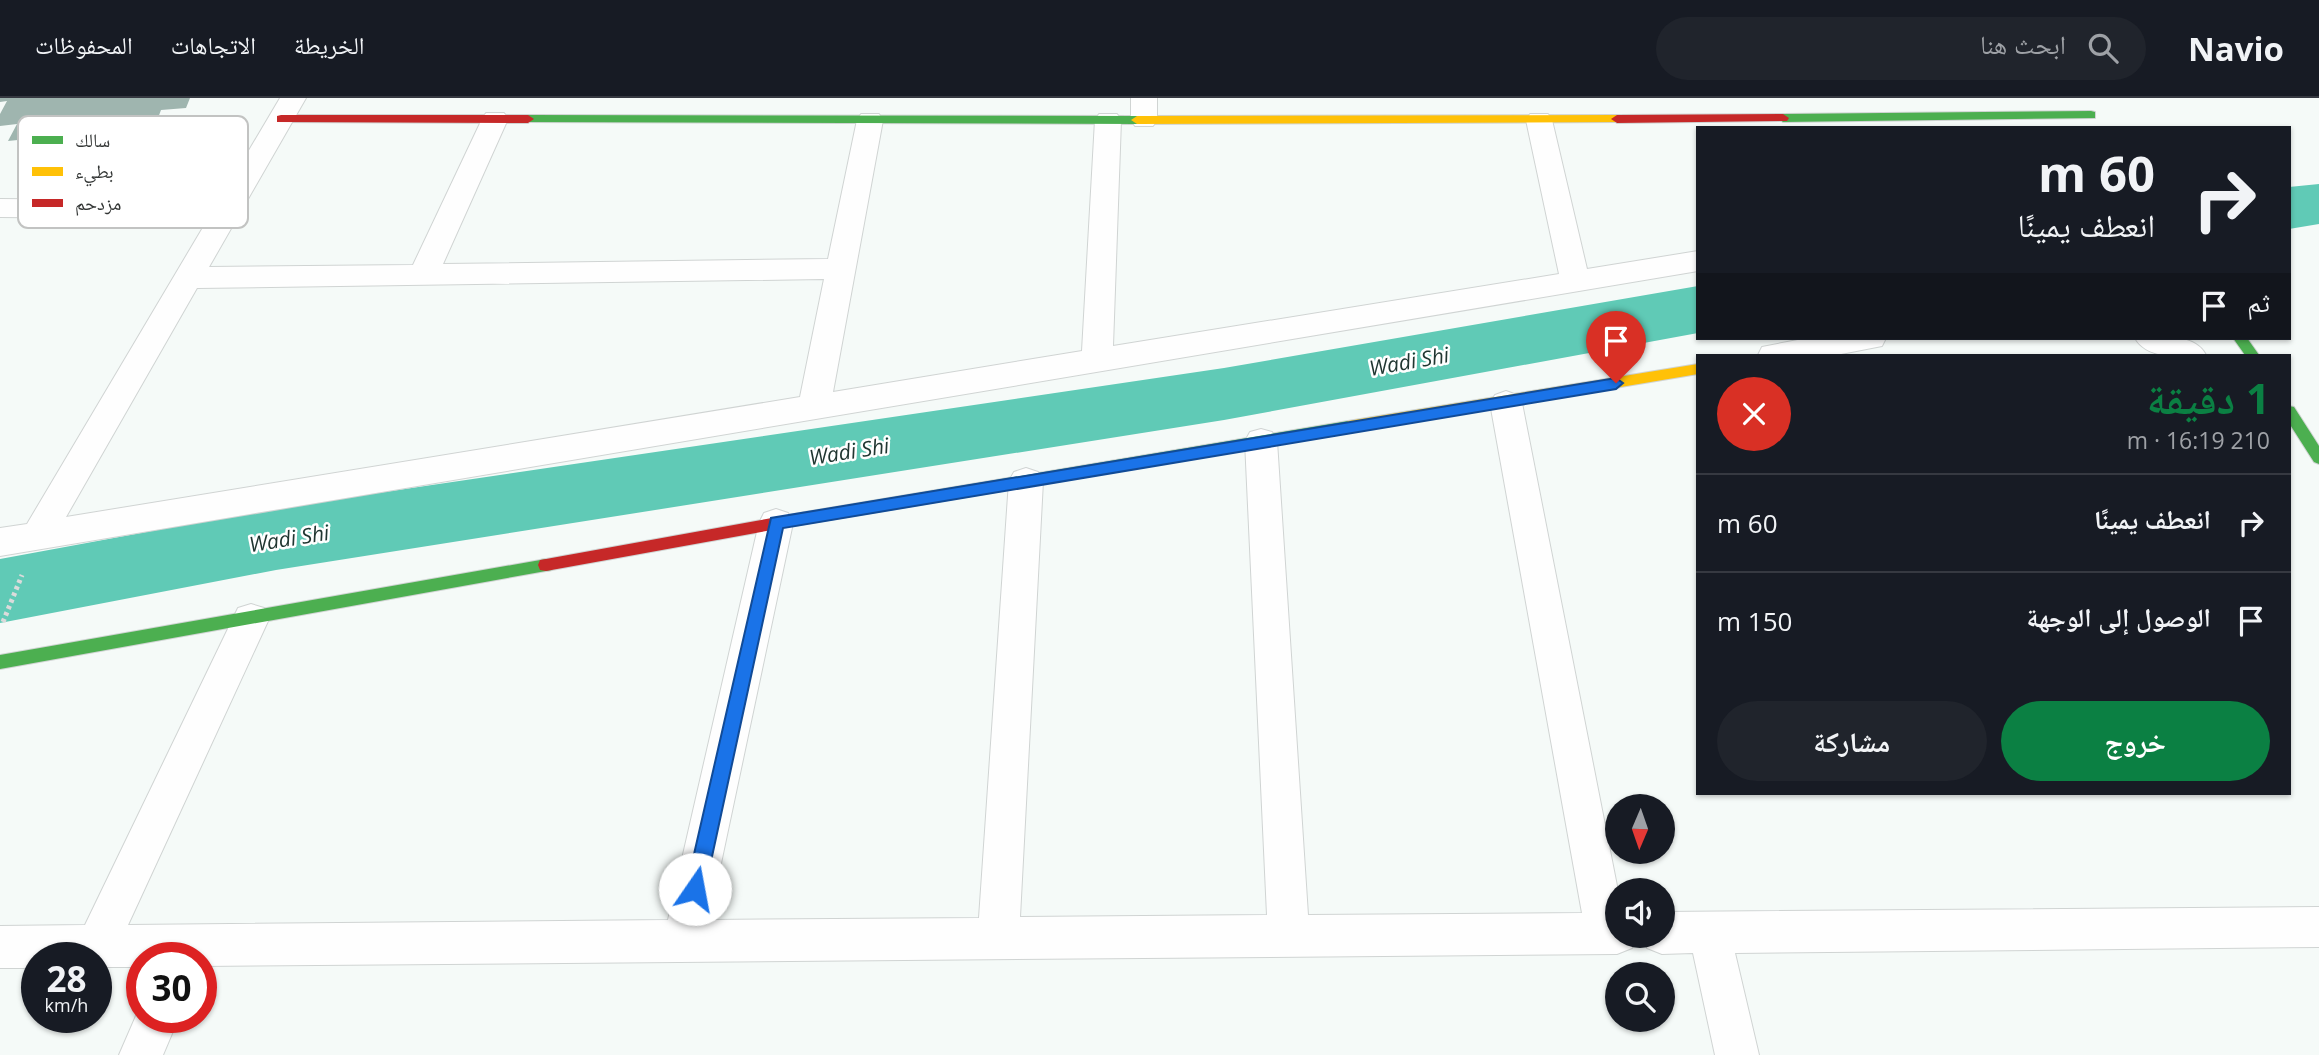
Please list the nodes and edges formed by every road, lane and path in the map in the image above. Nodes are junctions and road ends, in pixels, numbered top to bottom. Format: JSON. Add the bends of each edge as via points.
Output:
{"nodes":[{"id":1,"x":2079,"y":98,"type":"edge"},
{"id":2,"x":287,"y":109,"type":"edge"},
{"id":3,"x":1144,"y":109,"type":"edge"},
{"id":4,"x":495,"y":119,"type":"junction"},
{"id":5,"x":870,"y":120,"type":"junction"},
{"id":6,"x":1108,"y":120,"type":"junction"},
{"id":7,"x":1539,"y":120,"type":"junction"},
{"id":8,"x":2095,"y":121,"type":"edge"},
{"id":9,"x":248,"y":174,"type":"edge"},
{"id":10,"x":0,"y":208,"type":"edge"},
{"id":11,"x":18,"y":208,"type":"edge"},
{"id":12,"x":215,"y":228,"type":"edge"},
{"id":13,"x":1696,"y":261,"type":"edge"},
{"id":14,"x":840,"y":269,"type":"junction"},
{"id":15,"x":423,"y":275,"type":"junction"},
{"id":16,"x":186,"y":278,"type":"junction"},
{"id":17,"x":1574,"y":282,"type":"junction"},
{"id":18,"x":1859,"y":340,"type":"edge"},
{"id":19,"x":2155,"y":340,"type":"edge"},
{"id":20,"x":1779,"y":354,"type":"edge"},
{"id":21,"x":2189,"y":354,"type":"edge"},
{"id":22,"x":1097,"y":360,"type":"junction"},
{"id":23,"x":1696,"y":369,"type":"edge"},
{"id":24,"x":1506,"y":403,"type":"junction"},
{"id":25,"x":814,"y":407,"type":"junction"},
{"id":26,"x":2291,"y":414,"type":"edge"},
{"id":27,"x":1261,"y":442,"type":"junction"},
{"id":28,"x":2319,"y":458,"type":"edge"},
{"id":29,"x":1026,"y":481,"type":"junction"},
{"id":30,"x":776,"y":523,"type":"junction"},
{"id":31,"x":38,"y":535,"type":"junction"},
{"id":32,"x":0,"y":542,"type":"edge"},
{"id":33,"x":25,"y":568,"type":"dead end"},
{"id":34,"x":251,"y":620,"type":"junction"},
{"id":35,"x":0,"y":631,"type":"edge"},
{"id":36,"x":0,"y":662,"type":"edge"},
{"id":37,"x":1605,"y":903,"type":"edge"},
{"id":38,"x":2319,"y":927,"type":"edge"},
{"id":39,"x":1709,"y":932,"type":"junction"},
{"id":40,"x":1605,"y":933,"type":"edge"},
{"id":41,"x":1675,"y":933,"type":"edge"},
{"id":42,"x":1289,"y":936,"type":"junction"},
{"id":43,"x":998,"y":939,"type":"junction"},
{"id":44,"x":684,"y":941,"type":"junction"},
{"id":45,"x":99,"y":942,"type":"edge"},
{"id":46,"x":0,"y":947,"type":"edge"},
{"id":47,"x":21,"y":947,"type":"edge"},
{"id":48,"x":217,"y":950,"type":"edge"},
{"id":49,"x":150,"y":1033,"type":"edge"},
{"id":50,"x":141,"y":1055,"type":"edge"},
{"id":51,"x":1738,"y":1055,"type":"edge"}],
"edges":[{"from":1,"to":8,"type":"street"},
{"from":2,"to":4,"type":"street"},
{"from":2,"to":9,"type":"street"},
{"from":3,"to":6,"type":"street"},
{"from":3,"to":7,"type":"street"},
{"from":4,"to":5,"type":"street"},
{"from":4,"to":15,"type":"street"},
{"from":5,"to":6,"type":"street"},
{"from":5,"to":14,"type":"street"},
{"from":6,"to":22,"type":"street"},
{"from":7,"to":8,"type":"street"},
{"from":7,"to":17,"type":"street"},
{"from":10,"to":11,"type":"street"},
{"from":12,"to":16,"type":"street"},
{"from":13,"to":17,"type":"street"},
{"from":14,"to":15,"type":"street"},
{"from":14,"to":25,"type":"street"},
{"from":15,"to":16,"type":"street"},
{"from":16,"to":31,"type":"street"},
{"from":17,"to":22,"type":"street"},
{"from":18,"to":20,"type":"street"},
{"from":19,"to":21,"type":"street"},
{"from":22,"to":25,"type":"street"},
{"from":23,"to":24,"type":"street"},
{"from":24,"to":27,"type":"street"},
{"from":24,"to":37,"type":"street"},
{"from":25,"to":31,"type":"street"},
{"from":26,"to":28,"type":"street"},
{"from":27,"to":29,"type":"street"},
{"from":27,"to":42,"type":"street"},
{"from":29,"to":30,"type":"street"},
{"from":29,"to":43,"type":"street"},
{"from":30,"to":34,"type":"street"},
{"from":30,"to":44,"type":"street"},
{"from":31,"to":32,"type":"street"},
{"from":33,"to":35,"type":"path"},
{"from":34,"to":36,"type":"street"},
{"from":34,"to":45,"type":"street"},
{"from":38,"to":39,"type":"street"},
{"from":39,"to":41,"type":"street"},
{"from":39,"to":51,"type":"street"},
{"from":40,"to":42,"type":"street"},
{"from":42,"to":43,"type":"street"},
{"from":43,"to":44,"type":"street"},
{"from":44,"to":48,"type":"street"},
{"from":46,"to":47,"type":"street"},
{"from":49,"to":50,"type":"street"}]}
